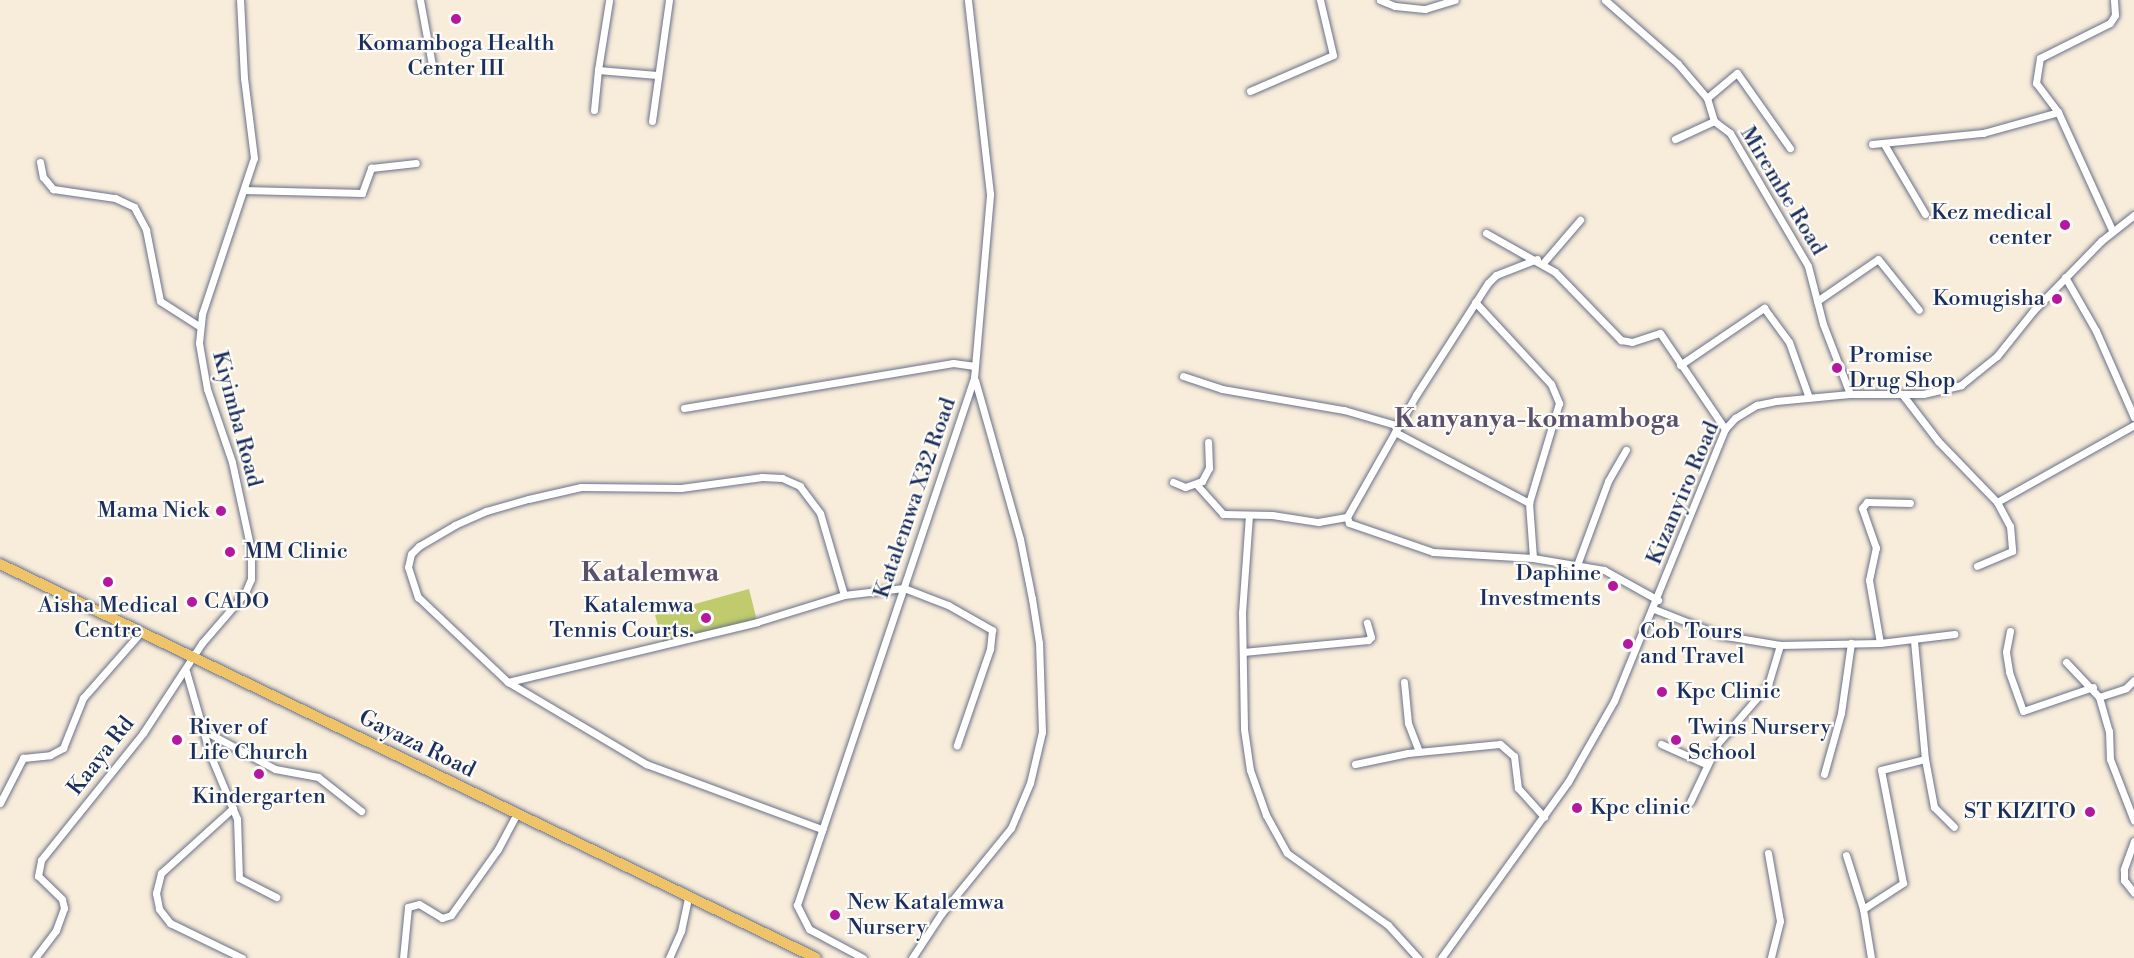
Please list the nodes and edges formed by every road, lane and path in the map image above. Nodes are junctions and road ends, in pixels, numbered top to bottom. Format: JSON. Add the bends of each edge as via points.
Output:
{"nodes":[{"id":1,"x":240,"y":0,"type":"edge"},
{"id":2,"x":420,"y":0,"type":"edge"},
{"id":3,"x":669,"y":0,"type":"edge"},
{"id":4,"x":968,"y":0,"type":"edge"},
{"id":5,"x":1320,"y":0,"type":"edge"},
{"id":6,"x":1380,"y":0,"type":"edge"},
{"id":7,"x":1455,"y":0,"type":"edge"},
{"id":8,"x":1605,"y":0,"type":"edge"},
{"id":9,"x":2114,"y":0,"type":"edge"},
{"id":10,"x":609,"y":1,"type":"edge"},
{"id":11,"x":432,"y":65,"type":"dead end"},
{"id":12,"x":597,"y":70,"type":"junction"},
{"id":13,"x":657,"y":75,"type":"junction"},
{"id":14,"x":1250,"y":91,"type":"dead end"},
{"id":15,"x":1707,"y":98,"type":"junction"},
{"id":16,"x":594,"y":110,"type":"dead end"},
{"id":17,"x":2058,"y":112,"type":"junction"},
{"id":18,"x":652,"y":121,"type":"dead end"},
{"id":19,"x":1714,"y":122,"type":"junction"},
{"id":20,"x":1675,"y":139,"type":"dead end"},
{"id":21,"x":1872,"y":144,"type":"dead end"},
{"id":22,"x":1884,"y":144,"type":"junction"},
{"id":23,"x":1790,"y":148,"type":"dead end"},
{"id":24,"x":40,"y":162,"type":"dead end"},
{"id":25,"x":417,"y":163,"type":"dead end"},
{"id":26,"x":244,"y":190,"type":"junction"},
{"id":27,"x":1925,"y":214,"type":"dead end"},
{"id":28,"x":2134,"y":215,"type":"edge"},
{"id":29,"x":1580,"y":220,"type":"dead end"},
{"id":30,"x":2112,"y":230,"type":"junction"},
{"id":31,"x":1486,"y":233,"type":"dead end"},
{"id":32,"x":1540,"y":261,"type":"junction"},
{"id":33,"x":2065,"y":277,"type":"junction"},
{"id":34,"x":1817,"y":301,"type":"junction"},
{"id":35,"x":1475,"y":302,"type":"junction"},
{"id":36,"x":1919,"y":310,"type":"dead end"},
{"id":37,"x":199,"y":326,"type":"junction"},
{"id":38,"x":1680,"y":365,"type":"junction"},
{"id":39,"x":975,"y":366,"type":"junction"},
{"id":40,"x":1183,"y":376,"type":"dead end"},
{"id":41,"x":974,"y":378,"type":"junction"},
{"id":42,"x":1850,"y":394,"type":"junction"},
{"id":43,"x":1902,"y":394,"type":"junction"},
{"id":44,"x":1809,"y":398,"type":"junction"},
{"id":45,"x":684,"y":408,"type":"dead end"},
{"id":46,"x":2134,"y":417,"type":"edge"},
{"id":47,"x":2134,"y":425,"type":"edge"},
{"id":48,"x":1397,"y":429,"type":"junction"},
{"id":49,"x":1725,"y":429,"type":"junction"},
{"id":50,"x":1208,"y":442,"type":"dead end"},
{"id":51,"x":1626,"y":450,"type":"dead end"},
{"id":52,"x":1173,"y":482,"type":"dead end"},
{"id":53,"x":1197,"y":485,"type":"junction"},
{"id":54,"x":1997,"y":502,"type":"junction"},
{"id":55,"x":1528,"y":503,"type":"junction"},
{"id":56,"x":1910,"y":503,"type":"dead end"},
{"id":57,"x":1249,"y":515,"type":"junction"},
{"id":58,"x":1347,"y":517,"type":"junction"},
{"id":59,"x":1533,"y":558,"type":"junction"},
{"id":60,"x":0,"y":564,"type":"edge"},
{"id":61,"x":1577,"y":565,"type":"junction"},
{"id":62,"x":1977,"y":566,"type":"dead end"},
{"id":63,"x":904,"y":588,"type":"junction"},
{"id":64,"x":844,"y":595,"type":"junction"},
{"id":65,"x":1658,"y":600,"type":"junction"},
{"id":66,"x":1654,"y":609,"type":"junction"},
{"id":67,"x":1367,"y":623,"type":"dead end"},
{"id":68,"x":2010,"y":631,"type":"dead end"},
{"id":69,"x":141,"y":632,"type":"junction"},
{"id":70,"x":1954,"y":634,"type":"dead end"},
{"id":71,"x":1914,"y":641,"type":"junction"},
{"id":72,"x":1851,"y":643,"type":"junction"},
{"id":73,"x":1880,"y":643,"type":"junction"},
{"id":74,"x":1780,"y":645,"type":"junction"},
{"id":75,"x":1243,"y":652,"type":"junction"},
{"id":76,"x":194,"y":657,"type":"junction"},
{"id":77,"x":2066,"y":662,"type":"dead end"},
{"id":78,"x":186,"y":671,"type":"junction"},
{"id":79,"x":2134,"y":680,"type":"edge"},
{"id":80,"x":508,"y":682,"type":"junction"},
{"id":81,"x":1404,"y":682,"type":"dead end"},
{"id":82,"x":2093,"y":687,"type":"junction"},
{"id":83,"x":2099,"y":698,"type":"junction"},
{"id":84,"x":201,"y":729,"type":"junction"},
{"id":85,"x":1661,"y":744,"type":"dead end"},
{"id":86,"x":957,"y":745,"type":"dead end"},
{"id":87,"x":1419,"y":751,"type":"junction"},
{"id":88,"x":1925,"y":759,"type":"junction"},
{"id":89,"x":1355,"y":764,"type":"dead end"},
{"id":90,"x":1706,"y":764,"type":"junction"},
{"id":91,"x":1824,"y":774,"type":"dead end"},
{"id":92,"x":2131,"y":795,"type":"edge"},
{"id":93,"x":1690,"y":802,"type":"dead end"},
{"id":94,"x":0,"y":803,"type":"edge"},
{"id":95,"x":233,"y":808,"type":"junction"},
{"id":96,"x":361,"y":811,"type":"dead end"},
{"id":97,"x":517,"y":814,"type":"junction"},
{"id":98,"x":1544,"y":817,"type":"junction"},
{"id":99,"x":2134,"y":821,"type":"edge"},
{"id":100,"x":1954,"y":827,"type":"dead end"},
{"id":101,"x":822,"y":829,"type":"junction"},
{"id":102,"x":2134,"y":841,"type":"edge"},
{"id":103,"x":1768,"y":853,"type":"dead end"},
{"id":104,"x":1846,"y":855,"type":"dead end"},
{"id":105,"x":2134,"y":893,"type":"edge"},
{"id":106,"x":276,"y":897,"type":"dead end"},
{"id":107,"x":688,"y":897,"type":"junction"},
{"id":108,"x":1863,"y":909,"type":"junction"},
{"id":109,"x":35,"y":958,"type":"edge"},
{"id":110,"x":242,"y":958,"type":"edge"},
{"id":111,"x":403,"y":958,"type":"edge"},
{"id":112,"x":669,"y":958,"type":"edge"},
{"id":113,"x":816,"y":958,"type":"edge"},
{"id":114,"x":862,"y":958,"type":"edge"},
{"id":115,"x":912,"y":958,"type":"edge"},
{"id":116,"x":1418,"y":958,"type":"edge"},
{"id":117,"x":1441,"y":958,"type":"edge"},
{"id":118,"x":1771,"y":958,"type":"edge"},
{"id":119,"x":1871,"y":958,"type":"edge"}],
"edges":[{"from":1,"to":26,"type":"street","name":"Kiyimba Road","via":[[254,158]]},
{"from":2,"to":11,"type":"street"},
{"from":3,"to":13,"type":"street"},
{"from":4,"to":39,"type":"street","name":"Katalemwa X32 Road","via":[[990,194]]},
{"from":5,"to":14,"type":"street","via":[[1333,55]]},
{"from":6,"to":7,"type":"street","via":[[1425,9]]},
{"from":8,"to":15,"type":"street","via":[[1678,63]]},
{"from":9,"to":17,"type":"street","via":[[2115,15],[2110,23],[2040,58],[2036,83]]},
{"from":10,"to":12,"type":"street"},
{"from":12,"to":13,"type":"street"},
{"from":12,"to":16,"type":"street"},
{"from":13,"to":18,"type":"street"},
{"from":15,"to":19,"type":"street"},
{"from":15,"to":23,"type":"street","via":[[1733,74],[1741,75]]},
{"from":17,"to":22,"type":"street","via":[[1983,134]]},
{"from":17,"to":30,"type":"street"},
{"from":19,"to":20,"type":"street","name":"Mirembe Road"},
{"from":19,"to":34,"type":"street","name":"Mirembe Road","via":[[1730,133],[1776,217],[1805,259]]},
{"from":21,"to":22,"type":"street"},
{"from":22,"to":27,"type":"street"},
{"from":24,"to":37,"type":"street","via":[[43,177],[53,189],[116,198],[134,207],[146,230],[160,301]]},
{"from":25,"to":26,"type":"street","via":[[371,168],[362,193]]},
{"from":26,"to":37,"type":"street","name":"Kiyimba Road"},
{"from":28,"to":30,"type":"street","name":"Kizanyiro Road"},
{"from":29,"to":32,"type":"street"},
{"from":30,"to":33,"type":"street","name":"Kizanyiro Road"},
{"from":31,"to":32,"type":"street"},
{"from":32,"to":35,"type":"street","via":[[1496,275]]},
{"from":32,"to":38,"type":"street","via":[[1581,296],[1621,340],[1632,342],[1660,333]]},
{"from":33,"to":43,"type":"street","name":"Kizanyiro Road","via":[[1980,373],[1942,392]]},
{"from":33,"to":46,"type":"street","via":[[2096,331]]},
{"from":34,"to":36,"type":"street","via":[[1878,259]]},
{"from":34,"to":42,"type":"street","name":"Mirembe Road"},
{"from":35,"to":48,"type":"street"},
{"from":35,"to":55,"type":"street","via":[[1551,384],[1559,403]]},
{"from":37,"to":76,"type":"street","name":"Kiyimba Road","via":[[205,381],[232,462],[253,567],[245,592]]},
{"from":38,"to":44,"type":"street","via":[[1764,308],[1789,342]]},
{"from":38,"to":49,"type":"street"},
{"from":39,"to":41,"type":"street","name":"Katalemwa X32 Road"},
{"from":39,"to":45,"type":"street","via":[[953,363]]},
{"from":40,"to":48,"type":"street","via":[[1222,389],[1344,410]]},
{"from":41,"to":63,"type":"street","name":"Katalemwa X32 Road"},
{"from":41,"to":115,"type":"street","via":[[1020,539],[1032,599],[1039,643],[1042,732],[1030,783],[1011,828],[941,914]]},
{"from":42,"to":43,"type":"street","name":"Kizanyiro Road"},
{"from":42,"to":44,"type":"street","name":"Kizanyiro Road"},
{"from":43,"to":54,"type":"street","via":[[1938,441]]},
{"from":44,"to":49,"type":"street","name":"Kizanyiro Road","via":[[1757,405],[1742,412]]},
{"from":47,"to":54,"type":"street"},
{"from":48,"to":55,"type":"street"},
{"from":48,"to":58,"type":"street"},
{"from":49,"to":65,"type":"street","name":"Kizanyiro Road"},
{"from":50,"to":53,"type":"street","via":[[1209,468]]},
{"from":51,"to":61,"type":"street","via":[[1608,481]]},
{"from":52,"to":53,"type":"street","via":[[1185,487]]},
{"from":53,"to":57,"type":"street","via":[[1217,511]]},
{"from":54,"to":62,"type":"street","via":[[2010,526],[2014,547],[2008,554]]},
{"from":55,"to":59,"type":"street"},
{"from":56,"to":73,"type":"street","via":[[1867,502],[1862,508],[1876,548],[1869,580]]},
{"from":57,"to":58,"type":"street","via":[[1318,522]]},
{"from":57,"to":75,"type":"street","via":[[1242,588]]},
{"from":58,"to":59,"type":"street","via":[[1349,523],[1433,552]]},
{"from":59,"to":61,"type":"street"},
{"from":60,"to":69,"type":"main road","name":"Gayaza Road"},
{"from":61,"to":65,"type":"street","via":[[1609,572]]},
{"from":63,"to":64,"type":"street"},
{"from":63,"to":86,"type":"street","via":[[948,605],[992,630],[990,649]]},
{"from":63,"to":101,"type":"street","name":"Katalemwa X32 Road"},
{"from":64,"to":80,"type":"street","via":[[758,621]]},
{"from":64,"to":80,"type":"street","via":[[820,513],[801,486],[782,478],[681,488],[581,487],[517,502],[486,511],[419,546],[411,554],[408,567],[418,597]]},
{"from":65,"to":66,"type":"street","name":"Kizanyiro Road"},
{"from":66,"to":74,"type":"street","via":[[1729,638]]},
{"from":66,"to":98,"type":"street","name":"Kizanyiro Road","via":[[1614,701]]},
{"from":67,"to":75,"type":"street","via":[[1368,640]]},
{"from":68,"to":82,"type":"street","via":[[2006,652],[2009,672],[2023,711]]},
{"from":69,"to":76,"type":"main road","name":"Gayaza Road"},
{"from":69,"to":94,"type":"street","via":[[83,698],[63,748],[50,755],[23,758]]},
{"from":70,"to":71,"type":"street"},
{"from":71,"to":73,"type":"street"},
{"from":71,"to":88,"type":"street"},
{"from":72,"to":73,"type":"street"},
{"from":72,"to":74,"type":"street"},
{"from":72,"to":91,"type":"street","via":[[1841,713]]},
{"from":74,"to":90,"type":"street","via":[[1768,685],[1718,743]]},
{"from":75,"to":116,"type":"street","via":[[1244,729],[1250,770],[1281,844],[1304,867],[1347,893],[1388,925]]},
{"from":76,"to":78,"type":"street","name":"Kaaya Rd"},
{"from":76,"to":97,"type":"main road","name":"Gayaza Road"},
{"from":77,"to":82,"type":"street"},
{"from":78,"to":84,"type":"street"},
{"from":78,"to":109,"type":"street","name":"Kaaya Rd","via":[[109,777],[41,860],[38,876],[62,900],[64,908],[56,930]]},
{"from":79,"to":83,"type":"street","via":[[2126,688]]},
{"from":80,"to":101,"type":"street","via":[[646,764]]},
{"from":81,"to":87,"type":"street","via":[[1408,723]]},
{"from":82,"to":83,"type":"street"},
{"from":83,"to":92,"type":"street","via":[[2109,731],[2110,759]]},
{"from":84,"to":95,"type":"street"},
{"from":84,"to":96,"type":"street","via":[[275,769],[318,777]]},
{"from":85,"to":90,"type":"street"},
{"from":87,"to":89,"type":"street"},
{"from":87,"to":98,"type":"street","via":[[1482,744],[1506,747],[1514,756],[1518,788]]},
{"from":88,"to":100,"type":"street","via":[[1934,807]]},
{"from":88,"to":108,"type":"street","via":[[1881,770],[1903,883]]},
{"from":90,"to":93,"type":"street"},
{"from":92,"to":99,"type":"street"},
{"from":95,"to":106,"type":"street","via":[[238,830],[239,878]]},
{"from":95,"to":110,"type":"street","via":[[161,873],[156,893],[159,909],[170,922]]},
{"from":97,"to":107,"type":"main road","name":"Gayaza Road"},
{"from":97,"to":111,"type":"street","via":[[498,849],[451,915],[442,918],[414,903],[408,907]]},
{"from":98,"to":117,"type":"street","name":"Kizanyiro Road"},
{"from":101,"to":114,"type":"street","name":"Katalemwa X32 Road","via":[[799,894],[798,913],[809,929]]},
{"from":102,"to":105,"type":"street","via":[[2124,869],[2124,880]]},
{"from":103,"to":118,"type":"street","via":[[1780,921]]},
{"from":104,"to":108,"type":"street"},
{"from":107,"to":112,"type":"street","via":[[681,931]]},
{"from":107,"to":113,"type":"main road","name":"Gayaza Road"},
{"from":108,"to":119,"type":"street"}]}
